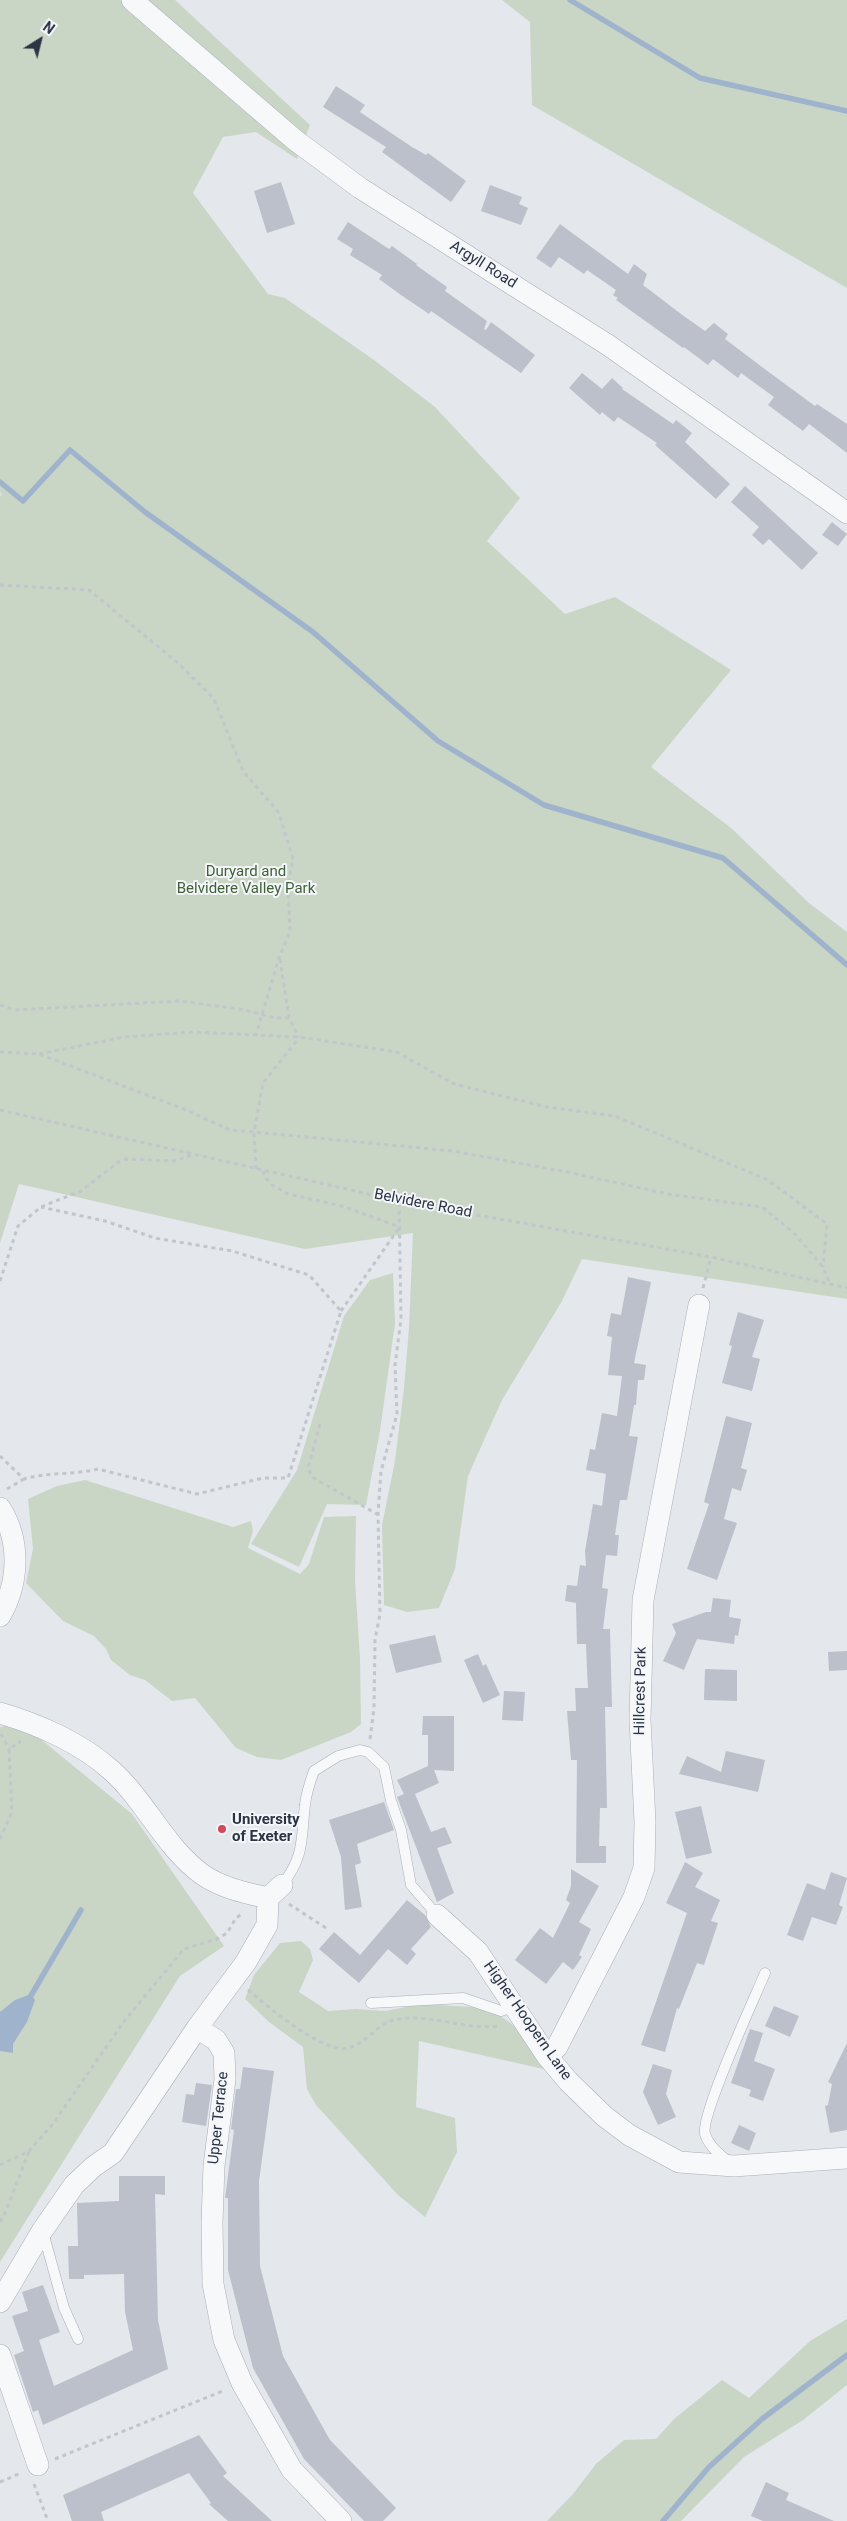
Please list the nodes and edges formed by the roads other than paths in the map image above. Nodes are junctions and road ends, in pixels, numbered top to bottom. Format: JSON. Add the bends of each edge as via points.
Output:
{"nodes":[{"id":1,"x":132,"y":0,"type":"edge"},
{"id":2,"x":847,"y":513,"type":"edge"},
{"id":3,"x":698,"y":1305,"type":"road end"},
{"id":4,"x":0,"y":1508,"type":"edge"},
{"id":5,"x":7,"y":1543,"type":"edge"},
{"id":6,"x":0,"y":1616,"type":"edge"},
{"id":7,"x":0,"y":1713,"type":"edge"},
{"id":8,"x":271,"y":1893,"type":"junction"},
{"id":9,"x":437,"y":1915,"type":"joint"},
{"id":10,"x":765,"y":1973,"type":"dead end"},
{"id":11,"x":371,"y":2003,"type":"dead end"},
{"id":12,"x":520,"y":2014,"type":"junction"},
{"id":13,"x":197,"y":2028,"type":"junction"},
{"id":14,"x":547,"y":2056,"type":"junction"},
{"id":15,"x":847,"y":2158,"type":"edge"},
{"id":16,"x":734,"y":2166,"type":"junction"},
{"id":17,"x":42,"y":2232,"type":"junction"},
{"id":18,"x":0,"y":2302,"type":"edge"},
{"id":19,"x":78,"y":2340,"type":"dead end"},
{"id":20,"x":0,"y":2355,"type":"edge"},
{"id":21,"x":35,"y":2471,"type":"road end"},
{"id":22,"x":341,"y":2521,"type":"edge"}],
"edges":[{"from":1,"to":2,"type":"street","name":"Argyll Road","via":[[295,140],[360,188],[608,344]]},
{"from":3,"to":14,"type":"street","name":"Hillcrest Park","via":[[643,1600],[640,1720],[644,1868],[634,1898],[557,2047]]},
{"from":4,"to":5,"type":"street","via":[[9,1525]]},
{"from":5,"to":6,"type":"street","via":[[16,1557],[11,1591]]},
{"from":7,"to":8,"type":"street","via":[[34,1724],[110,1769],[132,1790],[182,1857],[203,1875],[236,1890]]},
{"from":8,"to":9,"type":"lane","via":[[291,1874],[302,1846],[305,1804],[314,1771],[338,1756],[360,1750],[368,1752],[384,1767],[401,1830],[411,1885]]},
{"from":8,"to":13,"type":"street","via":[[263,1935]]},
{"from":9,"to":12,"type":"street","name":"Higher Hoopern Lane","via":[[478,1952]]},
{"from":10,"to":16,"type":"lane","via":[[706,2120],[705,2133],[711,2146]]},
{"from":11,"to":12,"type":"lane","via":[[462,1998]]},
{"from":12,"to":14,"type":"street","name":"Higher Hoopern Lane"},
{"from":13,"to":17,"type":"street","via":[[114,2153],[92,2167],[74,2185]]},
{"from":13,"to":22,"type":"street","name":"Upper Terrace","via":[[216,2040],[224,2053],[225,2079],[214,2166],[213,2284],[224,2340],[242,2384],[292,2470]]},
{"from":14,"to":16,"type":"street","name":"Higher Hoopern Lane","via":[[588,2102],[629,2135],[679,2162]]},
{"from":15,"to":16,"type":"street","name":"Higher Hoopern Lane"},
{"from":17,"to":18,"type":"street"},
{"from":17,"to":19,"type":"lane","via":[[64,2308]]},
{"from":20,"to":21,"type":"street"}]}
